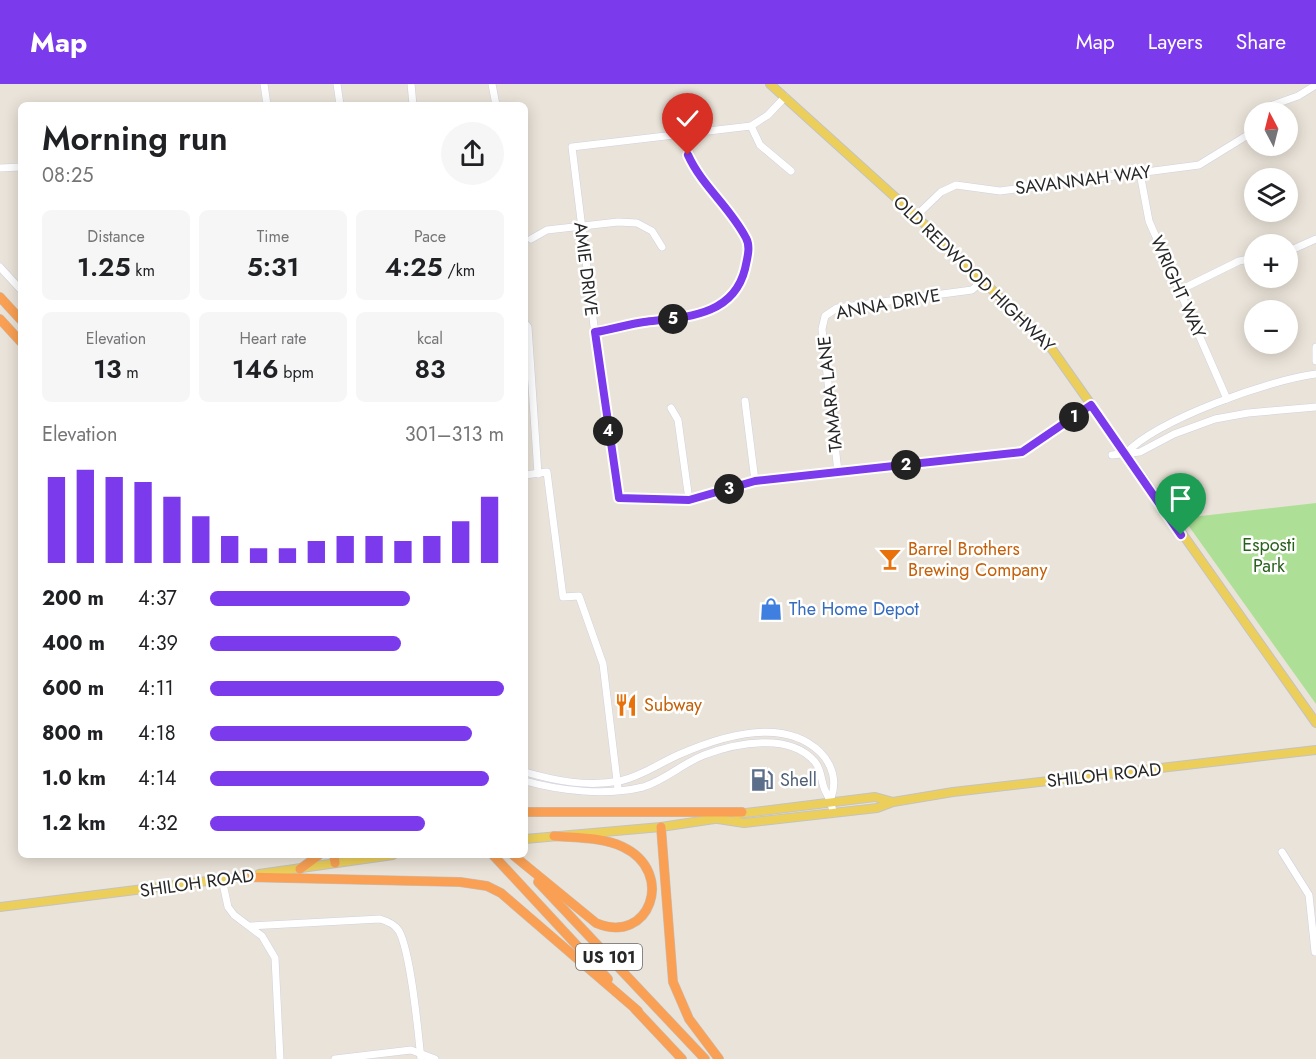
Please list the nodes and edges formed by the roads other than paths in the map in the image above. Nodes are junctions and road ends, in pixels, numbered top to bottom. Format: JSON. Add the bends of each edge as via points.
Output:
{"nodes":[{"id":1,"x":264,"y":84,"type":"edge"},
{"id":2,"x":337,"y":84,"type":"edge"},
{"id":3,"x":411,"y":84,"type":"edge"},
{"id":4,"x":492,"y":84,"type":"edge"},
{"id":5,"x":770,"y":84,"type":"edge"},
{"id":6,"x":1316,"y":85,"type":"edge"},
{"id":7,"x":785,"y":97,"type":"junction"},
{"id":8,"x":267,"y":102,"type":"edge"},
{"id":9,"x":340,"y":102,"type":"edge"},
{"id":10,"x":413,"y":102,"type":"edge"},
{"id":11,"x":495,"y":102,"type":"edge"},
{"id":12,"x":1281,"y":102,"type":"edge"},
{"id":13,"x":751,"y":126,"type":"junction"},
{"id":14,"x":685,"y":134,"type":"junction"},
{"id":15,"x":1244,"y":137,"type":"edge"},
{"id":16,"x":18,"y":167,"type":"edge"},
{"id":17,"x":0,"y":168,"type":"edge"},
{"id":18,"x":791,"y":171,"type":"dead end"},
{"id":19,"x":1140,"y":173,"type":"junction"},
{"id":20,"x":916,"y":216,"type":"junction"},
{"id":21,"x":580,"y":226,"type":"junction"},
{"id":22,"x":1316,"y":238,"type":"edge"},
{"id":23,"x":531,"y":239,"type":"dead end"},
{"id":24,"x":662,"y":247,"type":"dead end"},
{"id":25,"x":1298,"y":249,"type":"edge"},
{"id":26,"x":1244,"y":260,"type":"edge"},
{"id":27,"x":0,"y":267,"type":"edge"},
{"id":28,"x":983,"y":280,"type":"junction"},
{"id":29,"x":18,"y":287,"type":"edge"},
{"id":30,"x":1180,"y":290,"type":"junction"},
{"id":31,"x":0,"y":297,"type":"edge"},
{"id":32,"x":825,"y":316,"type":"joint"},
{"id":33,"x":18,"y":317,"type":"edge"},
{"id":34,"x":0,"y":319,"type":"edge"},
{"id":35,"x":528,"y":327,"type":"edge"},
{"id":36,"x":595,"y":332,"type":"junction"},
{"id":37,"x":18,"y":339,"type":"edge"},
{"id":38,"x":1316,"y":347,"type":"edge"},
{"id":39,"x":1316,"y":361,"type":"edge"},
{"id":40,"x":1316,"y":374,"type":"edge"},
{"id":41,"x":1227,"y":399,"type":"junction"},
{"id":42,"x":746,"y":401,"type":"dead end"},
{"id":43,"x":1091,"y":405,"type":"junction"},
{"id":44,"x":1316,"y":407,"type":"edge"},
{"id":45,"x":671,"y":408,"type":"dead end"},
{"id":46,"x":1126,"y":453,"type":"junction"},
{"id":47,"x":1112,"y":455,"type":"dead end"},
{"id":48,"x":838,"y":472,"type":"junction"},
{"id":49,"x":538,"y":474,"type":"junction"},
{"id":50,"x":528,"y":475,"type":"edge"},
{"id":51,"x":755,"y":481,"type":"junction"},
{"id":52,"x":689,"y":500,"type":"junction"},
{"id":53,"x":1316,"y":723,"type":"edge"},
{"id":54,"x":715,"y":741,"type":"junction"},
{"id":55,"x":1316,"y":750,"type":"edge"},
{"id":56,"x":677,"y":768,"type":"junction"},
{"id":57,"x":528,"y":773,"type":"edge"},
{"id":58,"x":528,"y":782,"type":"edge"},
{"id":59,"x":618,"y":785,"type":"junction"},
{"id":60,"x":832,"y":800,"type":"junction"},
{"id":61,"x":893,"y":802,"type":"junction"},
{"id":62,"x":528,"y":812,"type":"edge"},
{"id":63,"x":742,"y":812,"type":"junction"},
{"id":64,"x":833,"y":813,"type":"junction"},
{"id":65,"x":718,"y":819,"type":"junction"},
{"id":66,"x":662,"y":827,"type":"junction"},
{"id":67,"x":554,"y":836,"type":"junction"},
{"id":68,"x":528,"y":839,"type":"edge"},
{"id":69,"x":1281,"y":852,"type":"dead end"},
{"id":70,"x":315,"y":858,"type":"edge"},
{"id":71,"x":496,"y":858,"type":"edge"},
{"id":72,"x":516,"y":858,"type":"edge"},
{"id":73,"x":517,"y":858,"type":"edge"},
{"id":74,"x":335,"y":859,"type":"edge"},
{"id":75,"x":300,"y":868,"type":"junction"},
{"id":76,"x":242,"y":877,"type":"junction"},
{"id":77,"x":222,"y":879,"type":"junction"},
{"id":78,"x":1313,"y":894,"type":"edge"},
{"id":79,"x":0,"y":907,"type":"edge"},
{"id":80,"x":251,"y":926,"type":"junction"},
{"id":81,"x":1315,"y":952,"type":"edge"},
{"id":82,"x":638,"y":1011,"type":"junction"},
{"id":83,"x":421,"y":1056,"type":"edge"},
{"id":84,"x":280,"y":1059,"type":"edge"},
{"id":85,"x":335,"y":1059,"type":"edge"},
{"id":86,"x":435,"y":1059,"type":"edge"},
{"id":87,"x":682,"y":1059,"type":"edge"},
{"id":88,"x":705,"y":1059,"type":"edge"},
{"id":89,"x":719,"y":1059,"type":"edge"}],
"edges":[{"from":1,"to":8,"type":"street"},
{"from":2,"to":9,"type":"street"},
{"from":3,"to":10,"type":"street"},
{"from":4,"to":11,"type":"street"},
{"from":5,"to":7,"type":"main road","name":"OLD REDWOOD HIGHWAY"},
{"from":6,"to":12,"type":"street"},
{"from":7,"to":13,"type":"street"},
{"from":7,"to":20,"type":"main road","name":"OLD REDWOOD HIGHWAY"},
{"from":13,"to":14,"type":"street"},
{"from":13,"to":18,"type":"street","via":[[760,145]]},
{"from":14,"to":21,"type":"street","name":"AMIE DRIVE","via":[[572,147]]},
{"from":14,"to":36,"type":"street","via":[[696,173],[747,240],[749,254],[743,275],[732,294],[715,310]]},
{"from":15,"to":19,"type":"street","name":"SAVANNAH WAY","via":[[1199,165]]},
{"from":16,"to":17,"type":"street"},
{"from":19,"to":20,"type":"street","name":"SAVANNAH WAY","via":[[1000,191],[956,185],[941,192]]},
{"from":19,"to":30,"type":"street","name":"WRIGHT WAY","via":[[1149,221]]},
{"from":20,"to":28,"type":"main road","name":"OLD REDWOOD HIGHWAY"},
{"from":21,"to":23,"type":"street","via":[[547,230]]},
{"from":21,"to":24,"type":"street","via":[[637,223],[652,231]]},
{"from":21,"to":36,"type":"street","name":"AMIE DRIVE"},
{"from":22,"to":25,"type":"street"},
{"from":26,"to":30,"type":"street"},
{"from":27,"to":29,"type":"street"},
{"from":28,"to":32,"type":"street","name":"ANNA DRIVE","via":[[972,290],[837,308]]},
{"from":28,"to":43,"type":"main road","name":"OLD REDWOOD HIGHWAY","via":[[1049,345]]},
{"from":30,"to":41,"type":"street","name":"WRIGHT WAY"},
{"from":31,"to":33,"type":"highway"},
{"from":32,"to":48,"type":"street","name":"TAMARA LANE","via":[[822,329]]},
{"from":34,"to":37,"type":"highway"},
{"from":35,"to":49,"type":"street"},
{"from":36,"to":52,"type":"street","name":"AMIE DRIVE","via":[[619,498]]},
{"from":38,"to":39,"type":"street"},
{"from":40,"to":41,"type":"street"},
{"from":41,"to":46,"type":"street","via":[[1157,431]]},
{"from":42,"to":51,"type":"street"},
{"from":43,"to":46,"type":"main road","name":"OLD REDWOOD HIGHWAY"},
{"from":43,"to":48,"type":"street","via":[[1022,452]]},
{"from":44,"to":46,"type":"street","via":[[1215,419],[1140,452]]},
{"from":45,"to":52,"type":"street","via":[[678,420]]},
{"from":46,"to":47,"type":"street"},
{"from":46,"to":53,"type":"main road","name":"OLD REDWOOD HIGHWAY"},
{"from":48,"to":51,"type":"street"},
{"from":49,"to":50,"type":"street"},
{"from":49,"to":59,"type":"street","via":[[547,472],[563,597],[579,596],[603,664]]},
{"from":51,"to":52,"type":"street"},
{"from":54,"to":56,"type":"street","via":[[682,759]]},
{"from":54,"to":59,"type":"street"},
{"from":54,"to":60,"type":"street","via":[[783,732],[809,741],[826,758],[835,780]]},
{"from":55,"to":61,"type":"main road","name":"SHILOH ROAD"},
{"from":56,"to":59,"type":"street","via":[[644,786]]},
{"from":56,"to":60,"type":"street","via":[[704,755],[741,745],[790,746],[801,749],[816,763]]},
{"from":57,"to":59,"type":"street","via":[[573,783]]},
{"from":58,"to":59,"type":"street","via":[[580,791]]},
{"from":60,"to":61,"type":"main road","name":"SHILOH ROAD","via":[[875,797]]},
{"from":60,"to":63,"type":"main road","name":"SHILOH ROAD"},
{"from":60,"to":64,"type":"street"},
{"from":61,"to":64,"type":"main road","name":"SHILOH ROAD","via":[[877,808]]},
{"from":62,"to":63,"type":"highway"},
{"from":63,"to":65,"type":"main road","name":"SHILOH ROAD"},
{"from":64,"to":65,"type":"main road","name":"SHILOH ROAD","via":[[744,823]]},
{"from":65,"to":66,"type":"main road","name":"SHILOH ROAD"},
{"from":66,"to":67,"type":"main road","name":"SHILOH ROAD"},
{"from":66,"to":89,"type":"highway","via":[[673,982],[688,1019]]},
{"from":67,"to":68,"type":"main road","name":"SHILOH ROAD"},
{"from":67,"to":73,"type":"highway","via":[[608,842],[636,855],[648,869],[653,886],[650,902],[641,916],[622,927],[604,927]]},
{"from":69,"to":78,"type":"street"},
{"from":70,"to":75,"type":"highway"},
{"from":71,"to":82,"type":"highway","number":"US 101"},
{"from":72,"to":88,"type":"highway","number":"US 101"},
{"from":74,"to":75,"type":"main road","name":"SHILOH ROAD"},
{"from":75,"to":76,"type":"main road","name":"SHILOH ROAD"},
{"from":76,"to":77,"type":"main road","name":"SHILOH ROAD"},
{"from":76,"to":82,"type":"highway","via":[[460,882],[487,886],[501,893]]},
{"from":77,"to":79,"type":"main road","name":"SHILOH ROAD"},
{"from":77,"to":80,"type":"street","via":[[228,907]]},
{"from":78,"to":81,"type":"street"},
{"from":80,"to":83,"type":"street","via":[[380,919],[391,923],[399,931],[406,953]]},
{"from":80,"to":84,"type":"street","via":[[271,946],[275,958]]},
{"from":82,"to":87,"type":"highway","number":"US 101"},
{"from":83,"to":85,"type":"street","via":[[399,1051]]},
{"from":83,"to":86,"type":"street"}]}
